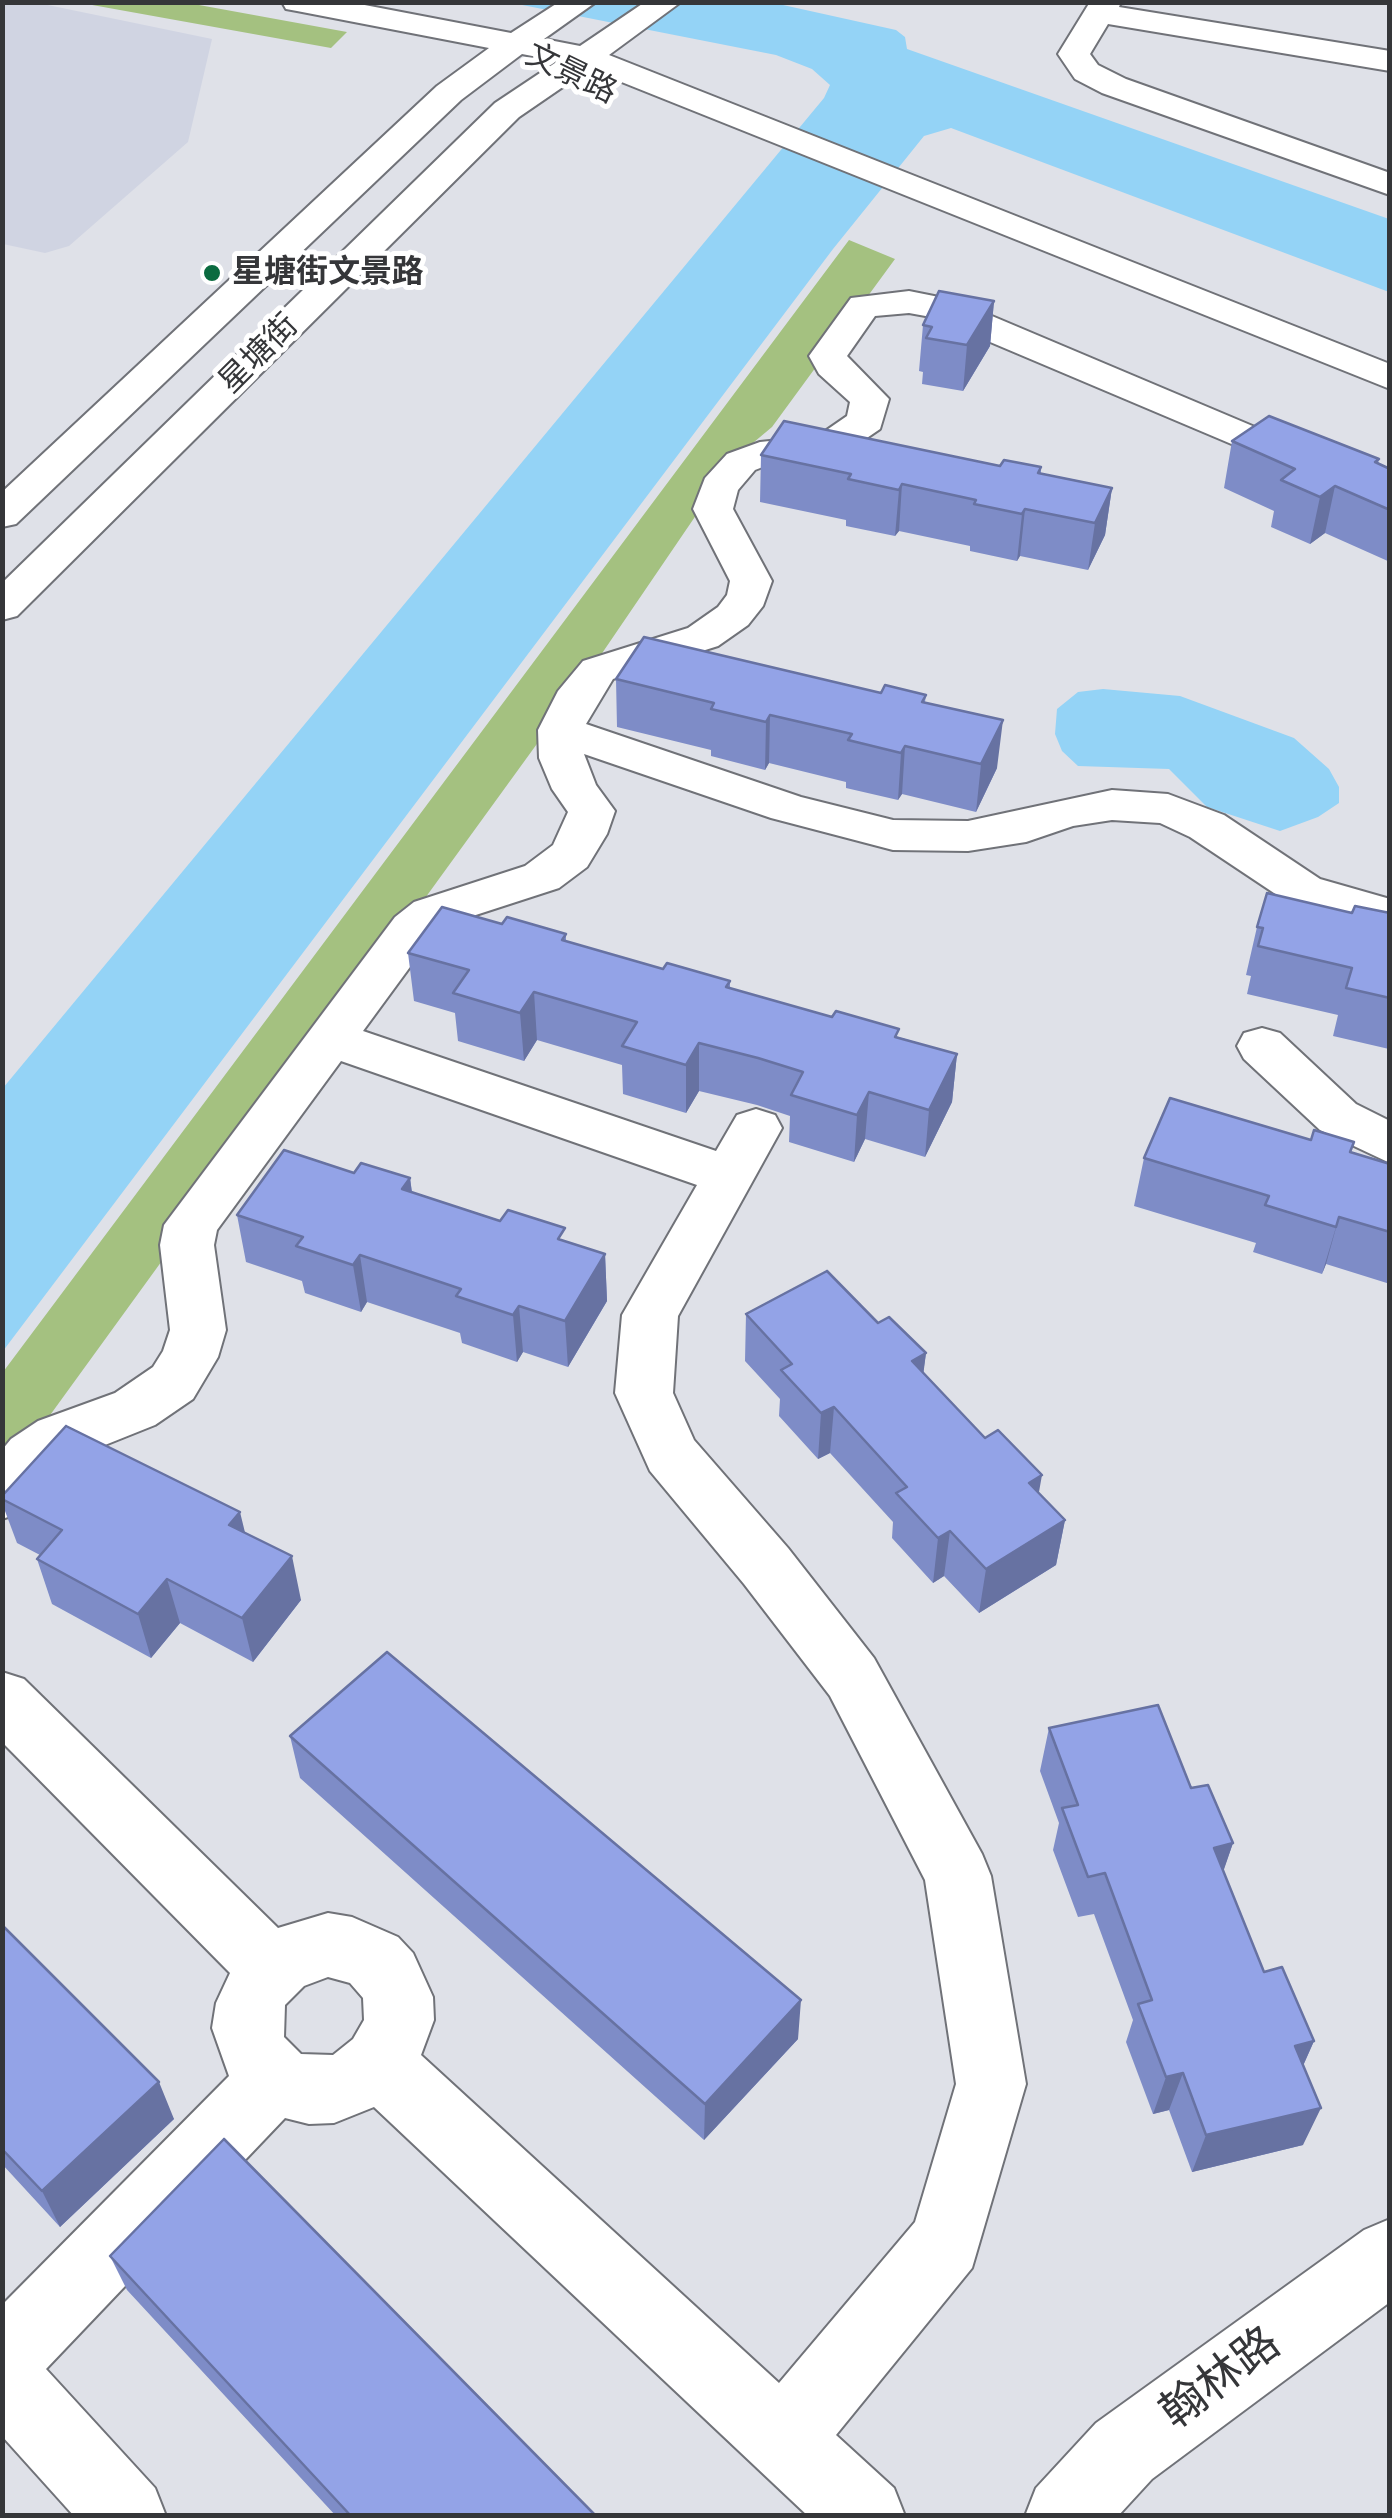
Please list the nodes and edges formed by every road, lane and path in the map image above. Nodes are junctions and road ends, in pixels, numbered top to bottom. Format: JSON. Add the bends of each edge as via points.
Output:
{"nodes":[{"id":1,"x":297,"y":2,"type":"edge"},
{"id":2,"x":580,"y":2,"type":"edge"},
{"id":3,"x":666,"y":2,"type":"edge"},
{"id":4,"x":1103,"y":8,"type":"edge"},
{"id":5,"x":513,"y":46,"type":"junction"},
{"id":6,"x":1390,"y":62,"type":"edge"},
{"id":7,"x":572,"y":65,"type":"junction"},
{"id":8,"x":1388,"y":182,"type":"edge"},
{"id":9,"x":913,"y":201,"type":"junction"},
{"id":10,"x":1390,"y":378,"type":"edge"},
{"id":11,"x":1390,"y":410,"type":"edge"},
{"id":12,"x":1390,"y":499,"type":"edge"},
{"id":13,"x":2,"y":515,"type":"edge"},
{"id":14,"x":2,"y":607,"type":"edge"},
{"id":15,"x":560,"y":730,"type":"junction"},
{"id":16,"x":1390,"y":915,"type":"edge"},
{"id":17,"x":330,"y":1038,"type":"junction"},
{"id":18,"x":1262,"y":1046,"type":"dead end"},
{"id":19,"x":1390,"y":1144,"type":"edge"},
{"id":20,"x":2,"y":1495,"type":"edge"},
{"id":21,"x":2,"y":1699,"type":"edge"},
{"id":22,"x":273,"y":1970,"type":"junction"},
{"id":23,"x":378,"y":2063,"type":"junction"},
{"id":24,"x":276,"y":2077,"type":"junction"},
{"id":25,"x":1390,"y":2256,"type":"edge"},
{"id":26,"x":2,"y":2360,"type":"edge"},
{"id":27,"x":2,"y":2378,"type":"edge"},
{"id":28,"x":782,"y":2438,"type":"junction"},
{"id":29,"x":127,"y":2516,"type":"edge"},
{"id":30,"x":866,"y":2516,"type":"edge"},
{"id":31,"x":1064,"y":2516,"type":"edge"}],
"edges":[{"from":1,"to":5,"type":"main road","name":"文景路"},
{"from":2,"to":5,"type":"main road","name":"星塘街"},
{"from":3,"to":7,"type":"main road","name":"星塘街"},
{"from":4,"to":6,"type":"main road"},
{"from":4,"to":8,"type":"main road","via":[[1074,54],[1086,72]]},
{"from":5,"to":7,"type":"main road","name":"文景路"},
{"from":5,"to":13,"type":"main road","name":"星塘街","via":[[449,93]]},
{"from":7,"to":9,"type":"main road","name":"文景路"},
{"from":7,"to":14,"type":"main road","name":"星塘街","via":[[506,110]]},
{"from":9,"to":10,"type":"main road","name":"文景路"},
{"from":9,"to":11,"type":"main road","name":"文景路"},
{"from":12,"to":15,"type":"main road","via":[[941,308],[909,302],[864,306],[828,356],[870,399],[866,421],[828,447],[741,462],[719,487],[713,509],[751,581],[748,597],[703,637],[598,670]]},
{"from":15,"to":16,"type":"main road","via":[[786,808],[894,835],[968,836],[1112,805],[1168,809],[1207,826],[1304,890]]},
{"from":15,"to":17,"type":"main road","via":[[562,758],[592,811],[570,856],[542,877],[431,913]]},
{"from":17,"to":20,"type":"main road","via":[[191,1225],[187,1245],[198,1330],[173,1382],[135,1409],[59,1438],[32,1456]]},
{"from":17,"to":28,"type":"main road","via":[[743,1152],[650,1315],[644,1393],[671,1454],[852,1678],[958,1876],[991,2084],[946,2242]]},
{"from":18,"to":19,"type":"main road","via":[[1338,1117]]},
{"from":21,"to":22,"type":"main road"},
{"from":22,"to":23,"type":"main road","via":[[303,1950],[328,1945],[374,1960],[394,1987],[399,2020]]},
{"from":22,"to":24,"type":"main road","via":[[251,2003],[247,2028],[253,2051]]},
{"from":23,"to":24,"type":"main road","via":[[334,2088],[309,2090]]},
{"from":23,"to":28,"type":"main road"},
{"from":24,"to":26,"type":"main road"},
{"from":25,"to":31,"type":"main road","name":"翰林路","via":[[1124,2451]]},
{"from":27,"to":29,"type":"main road"},
{"from":28,"to":30,"type":"main road"}]}
